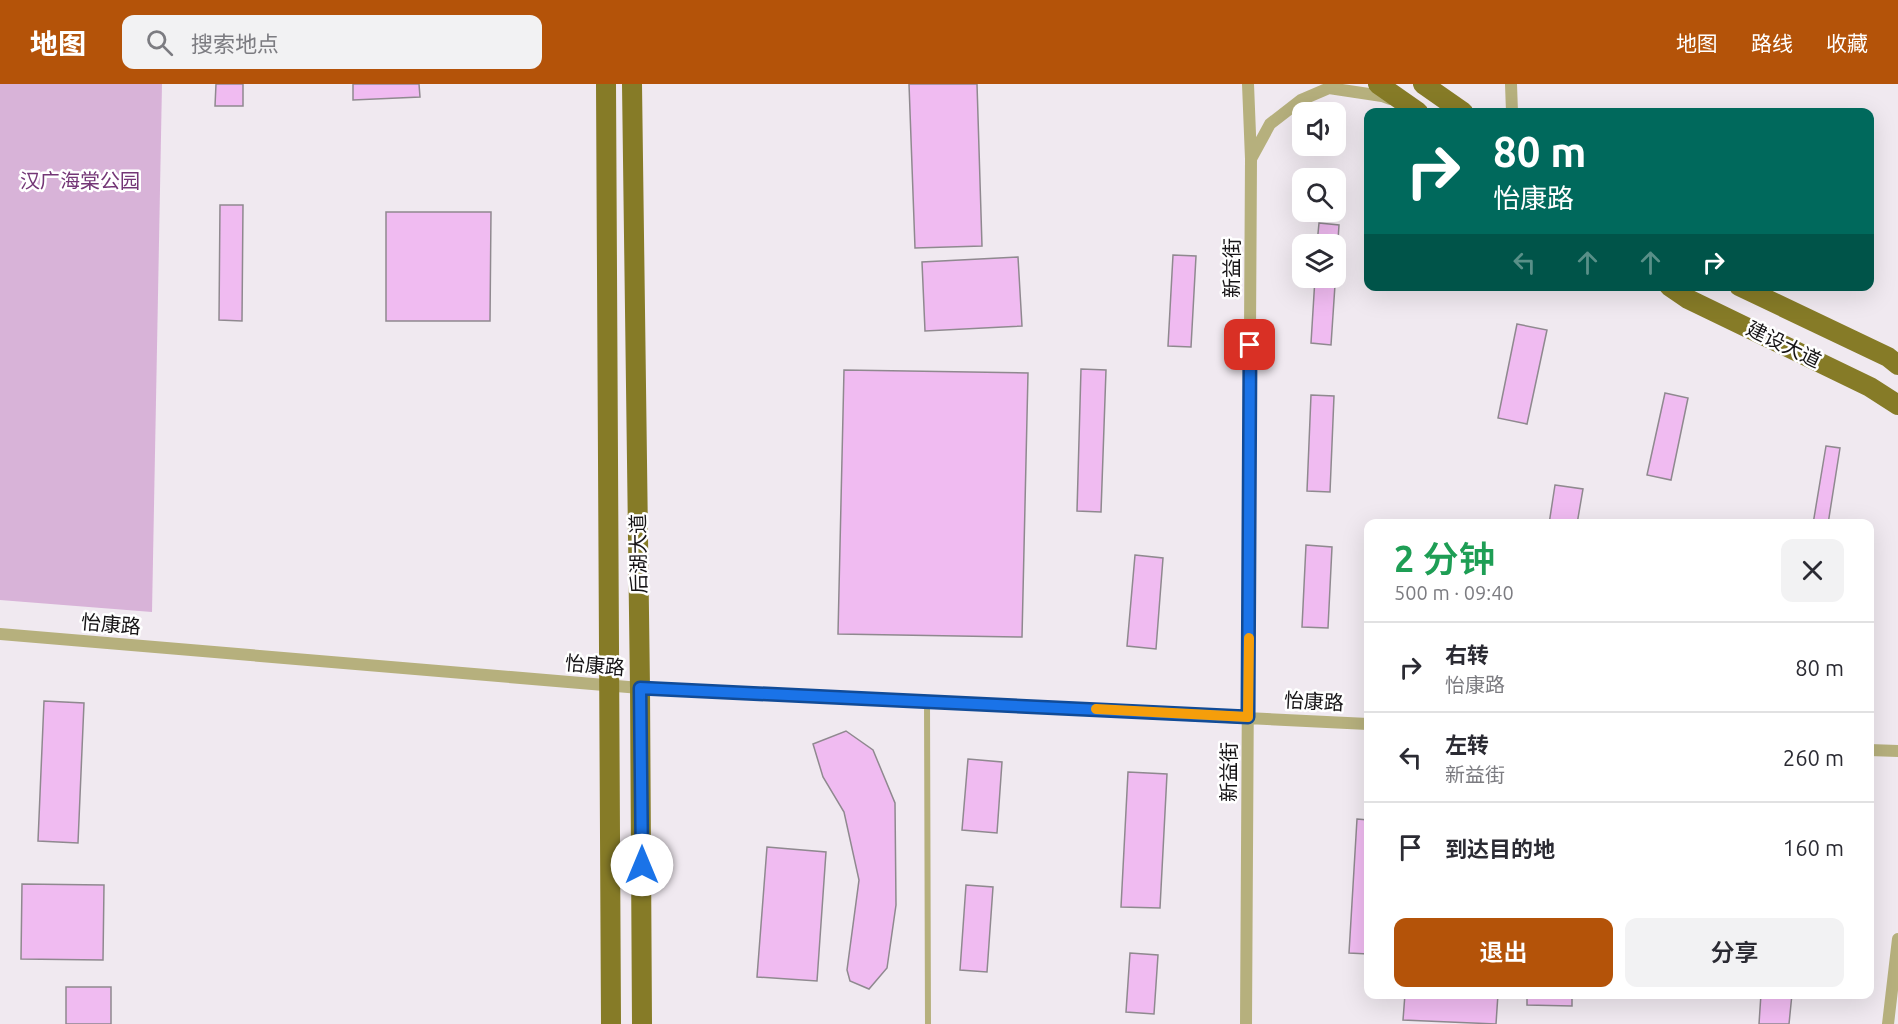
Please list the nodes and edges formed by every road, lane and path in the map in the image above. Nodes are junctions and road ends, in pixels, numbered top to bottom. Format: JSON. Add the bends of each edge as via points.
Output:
{"nodes":[{"id":1,"x":606,"y":84,"type":"edge"},
{"id":2,"x":632,"y":84,"type":"edge"},
{"id":3,"x":1248,"y":84,"type":"edge"},
{"id":4,"x":1378,"y":84,"type":"edge"},
{"id":5,"x":1423,"y":84,"type":"edge"},
{"id":6,"x":1511,"y":84,"type":"edge"},
{"id":7,"x":1408,"y":108,"type":"edge"},
{"id":8,"x":1411,"y":108,"type":"edge"},
{"id":9,"x":1457,"y":108,"type":"edge"},
{"id":10,"x":1512,"y":108,"type":"edge"},
{"id":11,"x":1251,"y":159,"type":"junction"},
{"id":12,"x":1676,"y":291,"type":"edge"},
{"id":13,"x":1749,"y":291,"type":"edge"},
{"id":14,"x":1898,"y":364,"type":"edge"},
{"id":15,"x":1898,"y":405,"type":"edge"},
{"id":16,"x":0,"y":634,"type":"edge"},
{"id":17,"x":609,"y":686,"type":"junction"},
{"id":18,"x":640,"y":688,"type":"junction"},
{"id":19,"x":927,"y":701,"type":"junction"},
{"id":20,"x":1248,"y":717,"type":"junction"},
{"id":21,"x":1364,"y":724,"type":"edge"},
{"id":22,"x":1874,"y":750,"type":"edge"},
{"id":23,"x":1898,"y":751,"type":"edge"},
{"id":24,"x":1898,"y":939,"type":"edge"},
{"id":25,"x":611,"y":1024,"type":"edge"},
{"id":26,"x":642,"y":1024,"type":"edge"},
{"id":27,"x":928,"y":1024,"type":"edge"},
{"id":28,"x":1246,"y":1024,"type":"edge"},
{"id":29,"x":1888,"y":1024,"type":"edge"}],
"edges":[{"from":1,"to":17,"type":"main road","name":"后湖大道"},
{"from":2,"to":18,"type":"main road","name":"后湖大道"},
{"from":3,"to":11,"type":"street","name":"新益街"},
{"from":4,"to":8,"type":"main road"},
{"from":5,"to":9,"type":"main road"},
{"from":6,"to":10,"type":"street"},
{"from":7,"to":11,"type":"street","via":[[1382,96],[1329,88],[1301,100],[1270,123]]},
{"from":11,"to":20,"type":"street","name":"新益街"},
{"from":12,"to":15,"type":"main road","name":"建设大道","via":[[1870,387]]},
{"from":13,"to":14,"type":"main road","name":"建设大道"},
{"from":16,"to":17,"type":"street","name":"怡康路"},
{"from":17,"to":18,"type":"street","name":"怡康路"},
{"from":17,"to":25,"type":"main road","name":"后湖大道"},
{"from":18,"to":19,"type":"street","name":"怡康路"},
{"from":18,"to":26,"type":"main road","name":"后湖大道"},
{"from":19,"to":20,"type":"street","name":"怡康路"},
{"from":19,"to":27,"type":"lane"},
{"from":20,"to":21,"type":"street","name":"怡康路"},
{"from":20,"to":28,"type":"street","name":"新益街"},
{"from":22,"to":23,"type":"street"},
{"from":24,"to":29,"type":"street"}]}
